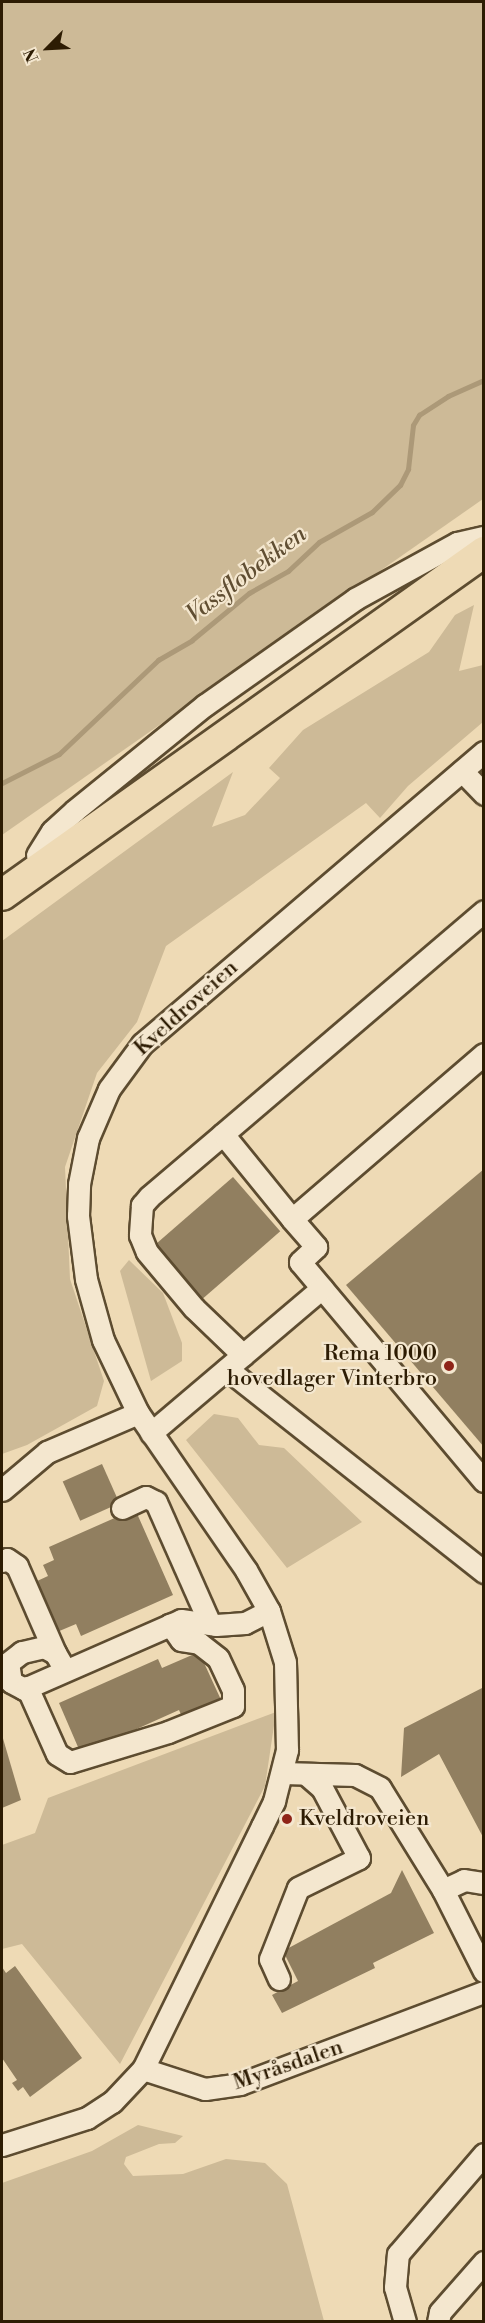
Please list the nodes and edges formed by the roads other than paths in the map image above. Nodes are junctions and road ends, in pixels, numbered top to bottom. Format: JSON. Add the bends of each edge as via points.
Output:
{"nodes":[{"id":1,"x":483,"y":537,"type":"edge"},
{"id":2,"x":483,"y":552,"type":"edge"},
{"id":3,"x":483,"y":752,"type":"edge"},
{"id":4,"x":462,"y":771,"type":"junction"},
{"id":5,"x":483,"y":794,"type":"edge"},
{"id":6,"x":2,"y":880,"type":"edge"},
{"id":7,"x":2,"y":895,"type":"edge"},
{"id":8,"x":483,"y":911,"type":"edge"},
{"id":9,"x":483,"y":1054,"type":"edge"},
{"id":10,"x":224,"y":1134,"type":"junction"},
{"id":11,"x":292,"y":1219,"type":"junction"},
{"id":12,"x":321,"y":1288,"type":"junction"},
{"id":13,"x":243,"y":1354,"type":"junction"},
{"id":14,"x":227,"y":1369,"type":"junction"},
{"id":15,"x":138,"y":1413,"type":"junction"},
{"id":16,"x":151,"y":1433,"type":"junction"},
{"id":17,"x":483,"y":1481,"type":"edge"},
{"id":18,"x":2,"y":1490,"type":"edge"},
{"id":19,"x":122,"y":1508,"type":"dead end"},
{"id":20,"x":2,"y":1561,"type":"edge"},
{"id":21,"x":483,"y":1572,"type":"edge"},
{"id":22,"x":269,"y":1611,"type":"junction"},
{"id":23,"x":170,"y":1624,"type":"junction"},
{"id":24,"x":210,"y":1624,"type":"junction"},
{"id":25,"x":5,"y":1655,"type":"edge"},
{"id":26,"x":60,"y":1662,"type":"junction"},
{"id":27,"x":27,"y":1687,"type":"junction"},
{"id":28,"x":283,"y":1773,"type":"junction"},
{"id":29,"x":306,"y":1774,"type":"junction"},
{"id":30,"x":483,"y":1883,"type":"edge"},
{"id":31,"x":443,"y":1890,"type":"junction"},
{"id":32,"x":483,"y":1971,"type":"edge"},
{"id":33,"x":279,"y":1979,"type":"dead end"},
{"id":34,"x":483,"y":1992,"type":"edge"},
{"id":35,"x":143,"y":2069,"type":"junction"},
{"id":36,"x":2,"y":2145,"type":"edge"},
{"id":37,"x":483,"y":2154,"type":"edge"},
{"id":38,"x":483,"y":2262,"type":"edge"},
{"id":39,"x":439,"y":2317,"type":"edge"},
{"id":40,"x":405,"y":2322,"type":"edge"},
{"id":41,"x":416,"y":2322,"type":"edge"}],
"edges":[{"from":1,"to":6,"type":"highway"},
{"from":2,"to":7,"type":"highway"},
{"from":3,"to":4,"type":"street","name":"Kveldroveien"},
{"from":4,"to":5,"type":"street"},
{"from":4,"to":15,"type":"street","name":"Kveldroveien","via":[[142,1044],[97,1113],[79,1184],[81,1246],[103,1340]]},
{"from":8,"to":10,"type":"street"},
{"from":9,"to":11,"type":"street"},
{"from":10,"to":11,"type":"street"},
{"from":10,"to":13,"type":"street","via":[[142,1205],[140,1235],[147,1252],[194,1308]]},
{"from":11,"to":12,"type":"street","via":[[316,1247],[300,1262]]},
{"from":12,"to":13,"type":"street"},
{"from":12,"to":17,"type":"street"},
{"from":13,"to":14,"type":"street"},
{"from":14,"to":16,"type":"street"},
{"from":14,"to":21,"type":"street"},
{"from":15,"to":16,"type":"street","name":"Kveldroveien"},
{"from":15,"to":18,"type":"street","via":[[47,1452]]},
{"from":16,"to":22,"type":"street","name":"Kveldroveien","via":[[246,1570]]},
{"from":19,"to":24,"type":"street","via":[[146,1497],[156,1502]]},
{"from":20,"to":26,"type":"street","via":[[7,1559],[17,1566]]},
{"from":22,"to":24,"type":"street","via":[[245,1623]]},
{"from":22,"to":28,"type":"street","name":"Kveldroveien","via":[[279,1637],[289,1689]]},
{"from":23,"to":24,"type":"street","via":[[181,1620]]},
{"from":23,"to":26,"type":"street"},
{"from":23,"to":27,"type":"street","via":[[181,1640],[199,1643],[219,1658],[233,1690],[233,1706],[168,1732],[70,1762],[57,1754]]},
{"from":25,"to":26,"type":"street","via":[[44,1647]]},
{"from":25,"to":27,"type":"street","via":[[11,1682]]},
{"from":26,"to":27,"type":"street"},
{"from":28,"to":29,"type":"street"},
{"from":28,"to":35,"type":"street","name":"Kveldroveien","via":[[262,1826]]},
{"from":29,"to":31,"type":"street","via":[[355,1775],[380,1788]]},
{"from":29,"to":33,"type":"street","via":[[322,1788],[359,1858],[298,1888],[270,1959]]},
{"from":30,"to":31,"type":"street","via":[[464,1880]]},
{"from":31,"to":32,"type":"street"},
{"from":34,"to":35,"type":"street","name":"Myråsdalen","via":[[240,2084],[205,2089]]},
{"from":35,"to":36,"type":"street","via":[[112,2102],[87,2118]]},
{"from":37,"to":40,"type":"street","via":[[398,2254],[395,2287]]},
{"from":38,"to":39,"type":"street"},
{"from":39,"to":41,"type":"street"}]}
